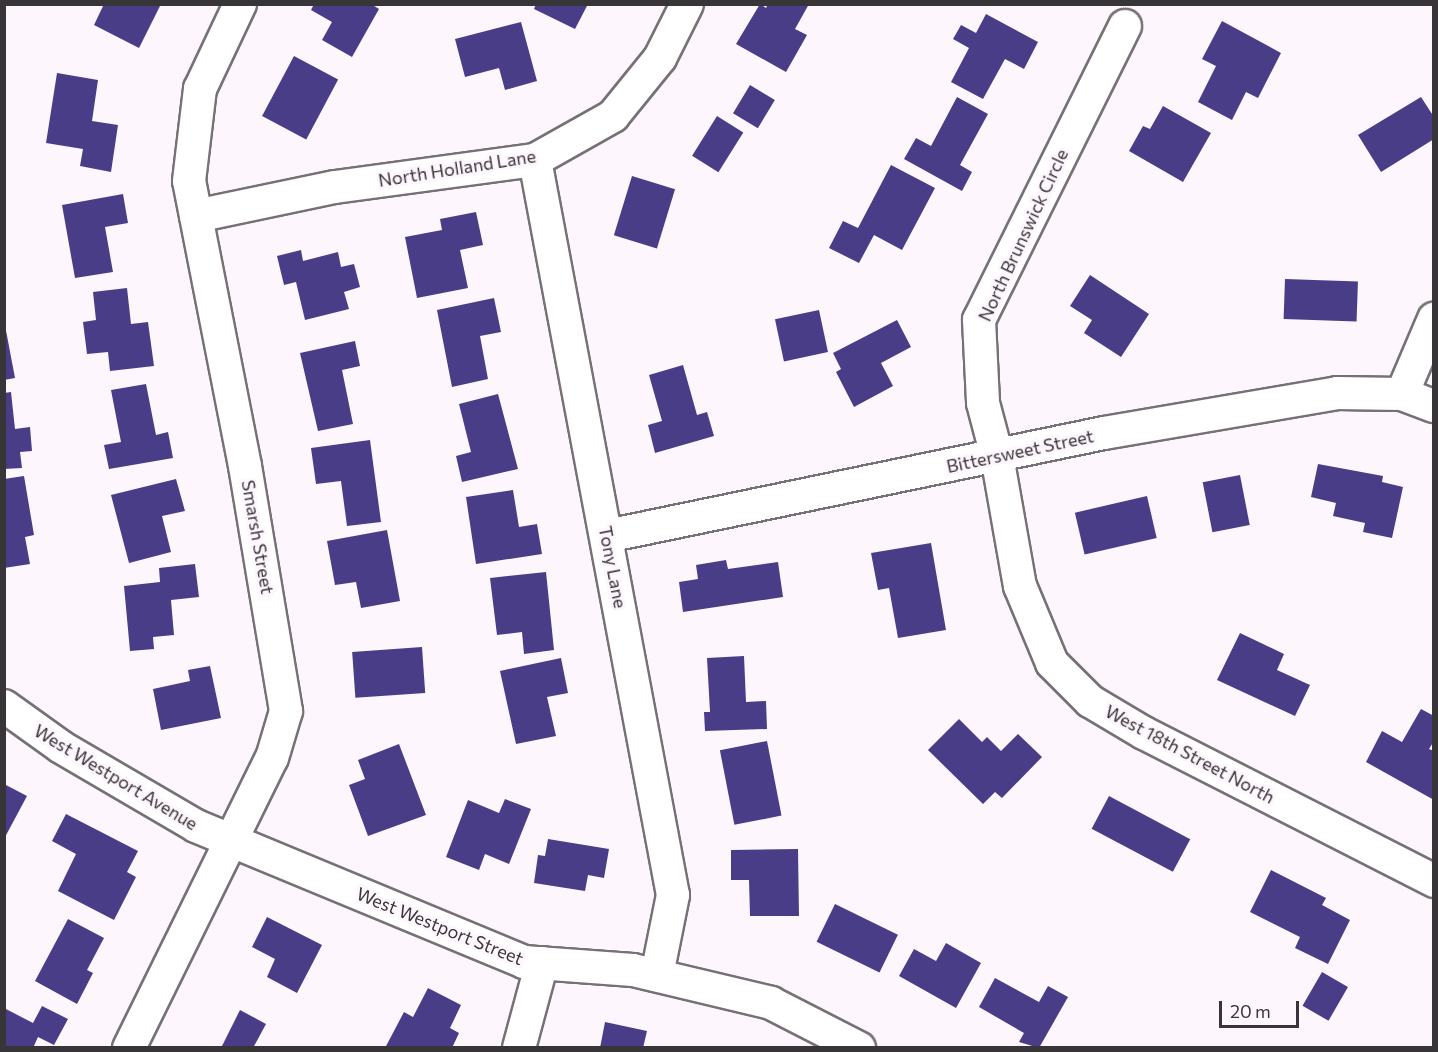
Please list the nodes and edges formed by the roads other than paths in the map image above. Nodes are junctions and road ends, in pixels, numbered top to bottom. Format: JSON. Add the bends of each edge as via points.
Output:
{"nodes":[{"id":1,"x":240,"y":4,"type":"edge"},
{"id":2,"x":687,"y":4,"type":"edge"},
{"id":3,"x":1125,"y":26,"type":"dead end"},
{"id":4,"x":535,"y":160,"type":"junction"},
{"id":5,"x":196,"y":216,"type":"junction"},
{"id":6,"x":1434,"y":319,"type":"edge"},
{"id":7,"x":1402,"y":394,"type":"junction"},
{"id":8,"x":1434,"y":406,"type":"edge"},
{"id":9,"x":997,"y":456,"type":"junction"},
{"id":10,"x":607,"y":536,"type":"junction"},
{"id":11,"x":4,"y":706,"type":"edge"},
{"id":12,"x":231,"y":841,"type":"junction"},
{"id":13,"x":1434,"y":880,"type":"edge"},
{"id":14,"x":542,"y":963,"type":"junction"},
{"id":15,"x":657,"y":975,"type":"junction"},
{"id":16,"x":129,"y":1047,"type":"edge"},
{"id":17,"x":519,"y":1047,"type":"edge"},
{"id":18,"x":859,"y":1047,"type":"edge"}],
"edges":[{"from":1,"to":5,"type":"street","name":"Smarsh Street","via":[[200,89],[189,181]]},
{"from":2,"to":4,"type":"street","name":"North Holland Lane","via":[[660,58],[613,116]]},
{"from":3,"to":9,"type":"street","name":"North Brunswick Circle","via":[[980,320],[983,403]]},
{"from":4,"to":5,"type":"street","name":"North Holland Lane","via":[[335,187]]},
{"from":4,"to":10,"type":"street","name":"Tony Lane"},
{"from":5,"to":12,"type":"street","name":"Smarsh Street","via":[[273,619],[286,711],[272,758]]},
{"from":6,"to":7,"type":"street"},
{"from":7,"to":8,"type":"street","name":"Bittersweet Street"},
{"from":7,"to":9,"type":"street","name":"Bittersweet Street","via":[[1337,393]]},
{"from":9,"to":10,"type":"street","name":"Bittersweet Street"},
{"from":9,"to":13,"type":"street","name":"West 18th Street North","via":[[1020,586],[1052,663],[1090,701],[1144,733]]},
{"from":10,"to":15,"type":"street","name":"Tony Lane","via":[[673,895]]},
{"from":11,"to":12,"type":"street","name":"West Westport Avenue","via":[[61,747],[196,826]]},
{"from":12,"to":14,"type":"street","name":"West Westport Street","via":[[524,962]]},
{"from":12,"to":16,"type":"street","name":"Smarsh Street"},
{"from":14,"to":15,"type":"street","name":"West Westport Street"},
{"from":14,"to":17,"type":"street"},
{"from":15,"to":18,"type":"street","name":"West Westport Street","via":[[771,1003]]}]}
